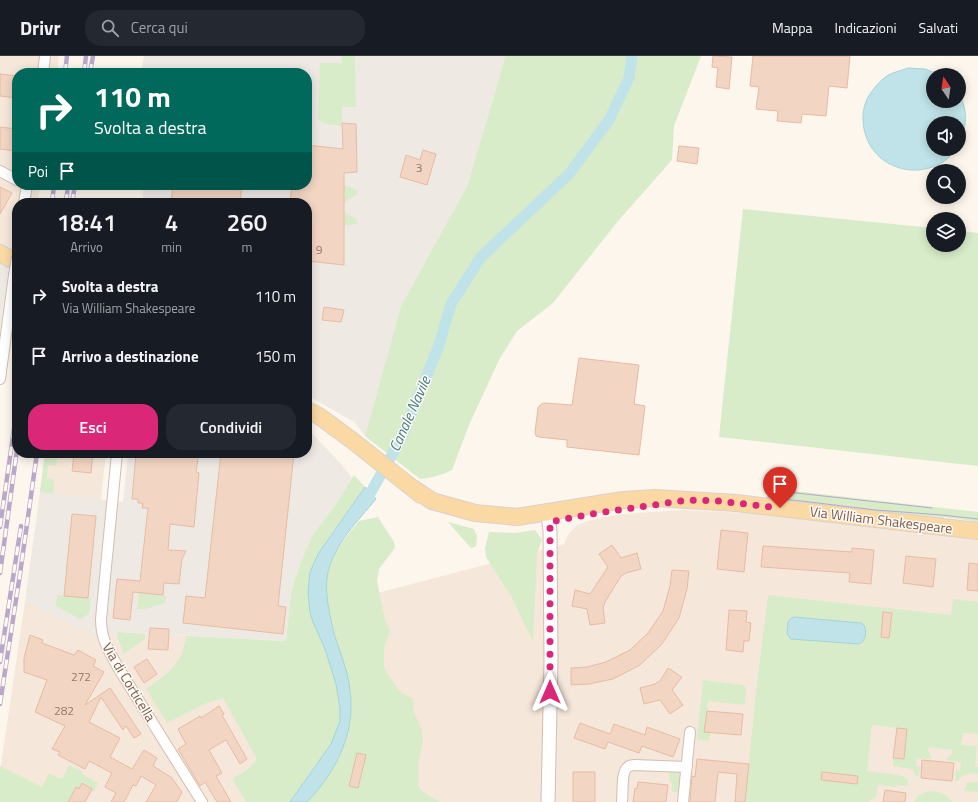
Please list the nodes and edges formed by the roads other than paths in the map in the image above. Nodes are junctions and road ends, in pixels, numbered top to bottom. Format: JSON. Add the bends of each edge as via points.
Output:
{"nodes":[{"id":1,"x":45,"y":56,"type":"edge"},
{"id":2,"x":44,"y":68,"type":"edge"},
{"id":3,"x":0,"y":171,"type":"edge"},
{"id":4,"x":12,"y":177,"type":"edge"},
{"id":5,"x":9,"y":256,"type":"edge"},
{"id":6,"x":12,"y":267,"type":"edge"},
{"id":7,"x":12,"y":290,"type":"edge"},
{"id":8,"x":0,"y":379,"type":"edge"},
{"id":9,"x":312,"y":412,"type":"edge"},
{"id":10,"x":117,"y":458,"type":"edge"},
{"id":11,"x":549,"y":518,"type":"junction"},
{"id":12,"x":978,"y":531,"type":"edge"},
{"id":13,"x":690,"y":732,"type":"dead end"},
{"id":14,"x":687,"y":767,"type":"junction"},
{"id":15,"x":202,"y":802,"type":"edge"},
{"id":16,"x":548,"y":802,"type":"edge"},
{"id":17,"x":622,"y":802,"type":"edge"},
{"id":18,"x":683,"y":802,"type":"edge"}],
"edges":[{"from":1,"to":2,"type":"street"},
{"from":3,"to":4,"type":"street"},
{"from":5,"to":6,"type":"street","bridge":true},
{"from":7,"to":8,"type":"street","bridge":true},
{"from":9,"to":11,"type":"main road","name":"Via William Shakespeare","via":[[358,445],[438,510],[454,518],[498,525]]},
{"from":10,"to":15,"type":"street","name":"Via di Corticella","via":[[102,619],[103,638],[108,651]]},
{"from":11,"to":12,"type":"main road","name":"Via William Shakespeare","via":[[591,504],[655,498],[736,503]]},
{"from":11,"to":16,"type":"street","via":[[551,661]]},
{"from":13,"to":14,"type":"street"},
{"from":14,"to":17,"type":"street","via":[[628,767],[624,770]]},
{"from":14,"to":18,"type":"street"}]}
